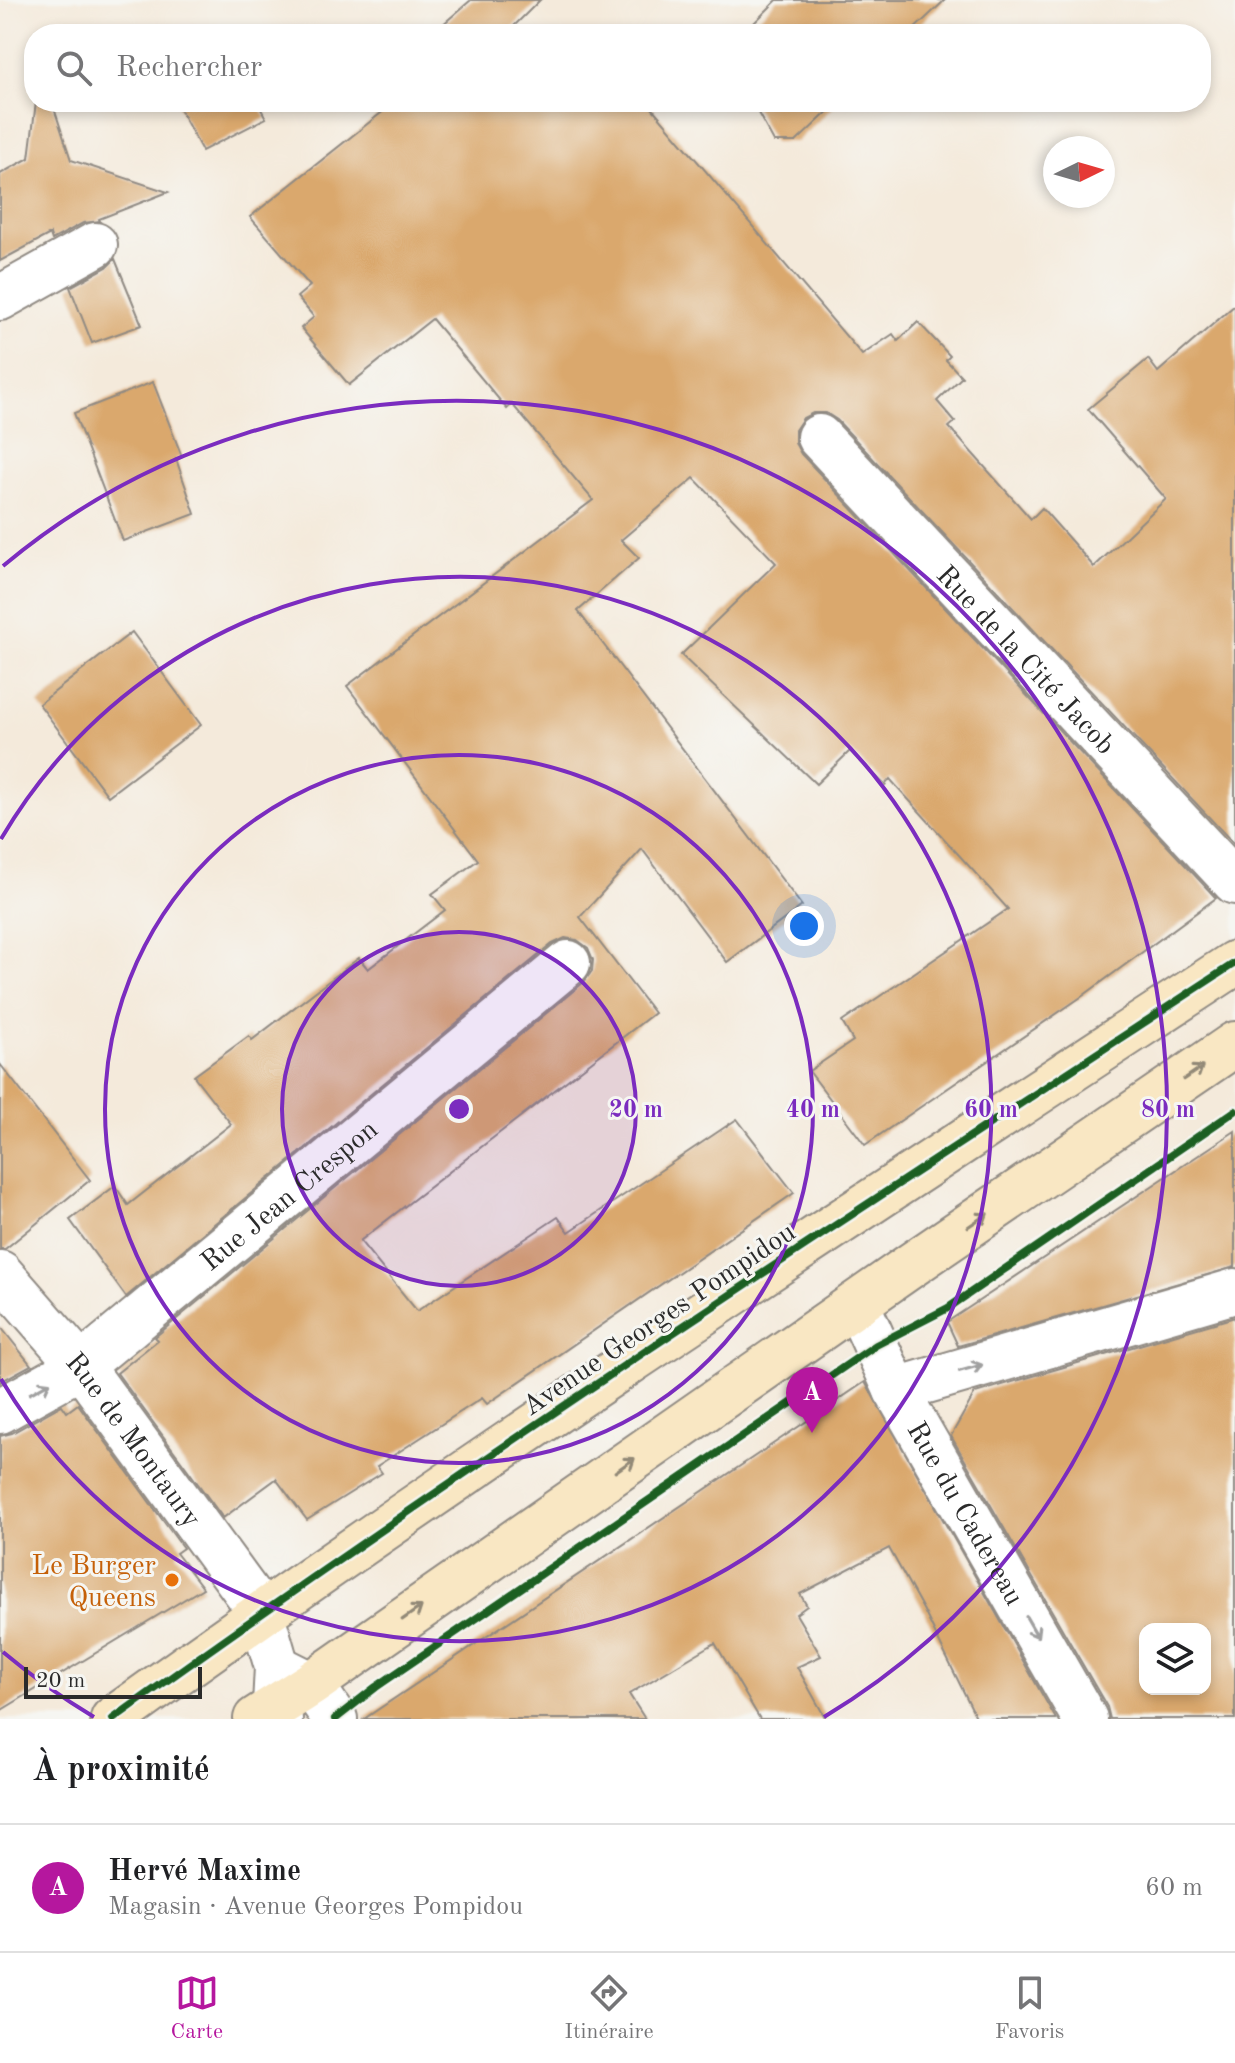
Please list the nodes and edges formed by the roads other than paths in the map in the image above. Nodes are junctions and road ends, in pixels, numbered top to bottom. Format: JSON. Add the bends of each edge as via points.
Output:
{"nodes":[{"id":1,"x":95,"y":245,"type":"dead end"},
{"id":2,"x":0,"y":298,"type":"edge"},
{"id":3,"x":819,"y":437,"type":"dead end"},
{"id":4,"x":1235,"y":882,"type":"edge"},
{"id":5,"x":568,"y":963,"type":"dead end"},
{"id":6,"x":1235,"y":963,"type":"edge"},
{"id":7,"x":1235,"y":1044,"type":"edge"},
{"id":8,"x":0,"y":1273,"type":"edge"},
{"id":9,"x":1235,"y":1291,"type":"edge"},
{"id":10,"x":857,"y":1304,"type":"junction"},
{"id":11,"x":81,"y":1366,"type":"junction"},
{"id":12,"x":896,"y":1390,"type":"junction"},
{"id":13,"x":0,"y":1411,"type":"edge"},
{"id":14,"x":261,"y":1612,"type":"junction"},
{"id":15,"x":280,"y":1699,"type":"edge"},
{"id":16,"x":113,"y":1719,"type":"edge"},
{"id":17,"x":335,"y":1719,"type":"edge"},
{"id":18,"x":1085,"y":1719,"type":"edge"}],
"edges":[{"from":1,"to":2,"type":"street"},
{"from":3,"to":4,"type":"street","name":"Rue de la Cité Jacob"},
{"from":5,"to":11,"type":"street","name":"Rue Jean Crespon"},
{"from":6,"to":14,"type":"main road","name":"Avenue Georges Pompidou"},
{"from":10,"to":7,"type":"main road","one_way":true},
{"from":8,"to":11,"type":"street","name":"Rue de Montaury"},
{"from":12,"to":9,"type":"street","one_way":true},
{"from":10,"to":12,"type":"street","name":"Rue du Cadereau"},
{"from":15,"to":10,"type":"main road","one_way":true},
{"from":13,"to":11,"type":"street","name":"Rue Jean Crespon","one_way":true},
{"from":11,"to":14,"type":"street","name":"Rue de Montaury"},
{"from":12,"to":18,"type":"street","name":"Rue du Cadereau","one_way":true},
{"from":14,"to":15,"type":"street"},
{"from":14,"to":16,"type":"main road","name":"Avenue Georges Pompidou"},
{"from":15,"to":17,"type":"street"}]}
